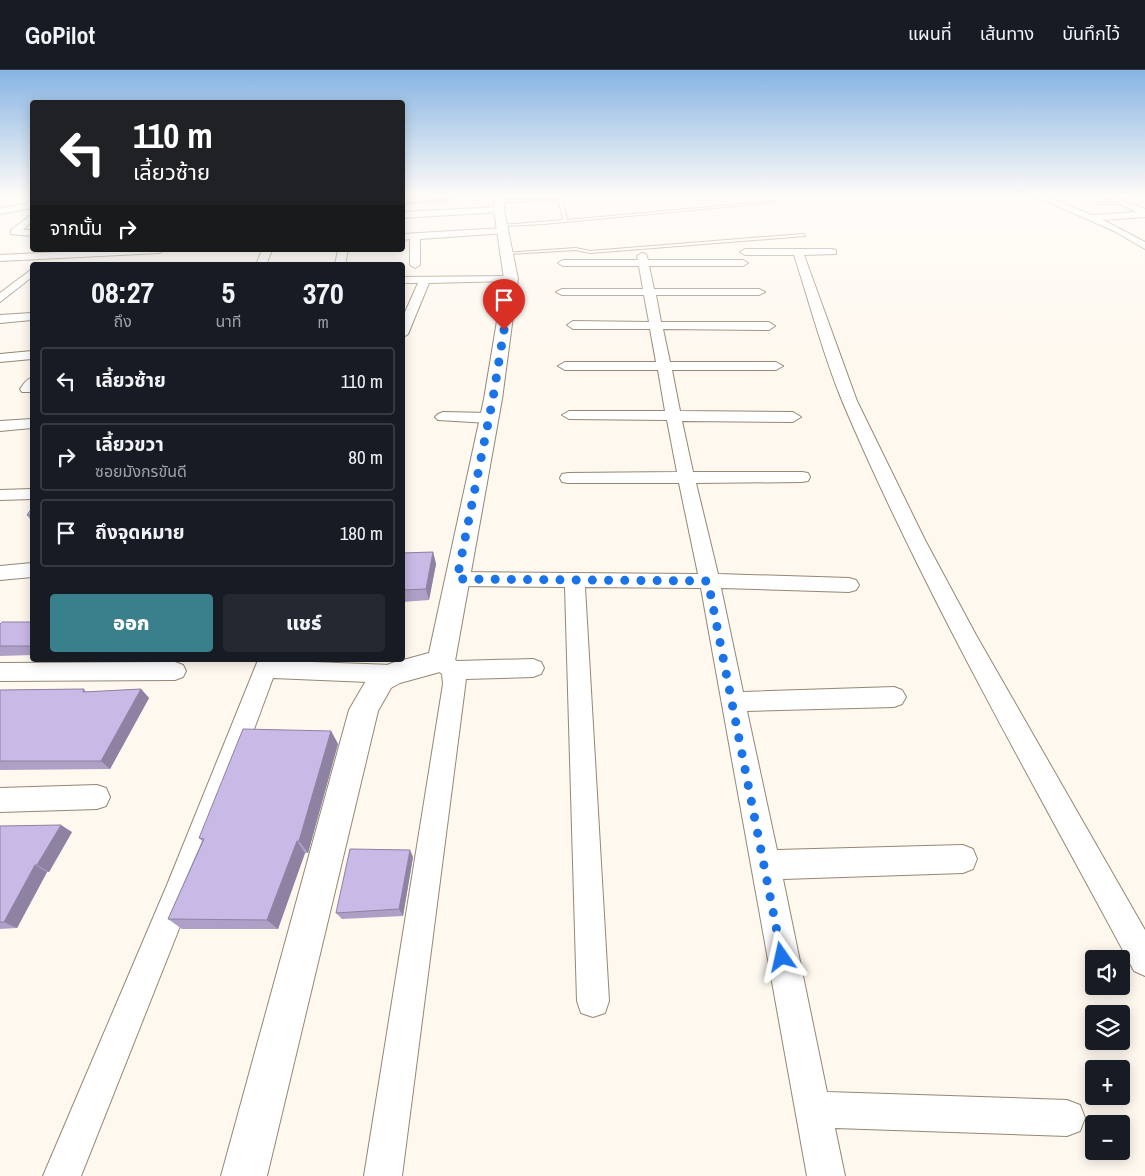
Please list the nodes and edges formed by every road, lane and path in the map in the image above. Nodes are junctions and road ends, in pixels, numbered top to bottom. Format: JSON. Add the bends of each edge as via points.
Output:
{"nodes":[{"id":1,"x":415,"y":247,"type":"edge"},
{"id":2,"x":507,"y":247,"type":"edge"},
{"id":3,"x":716,"y":247,"type":"edge"},
{"id":4,"x":786,"y":247,"type":"edge"},
{"id":5,"x":802,"y":247,"type":"edge"},
{"id":6,"x":813,"y":247,"type":"edge"},
{"id":7,"x":711,"y":249,"type":"dead end"},
{"id":8,"x":91,"y":252,"type":"edge"},
{"id":9,"x":158,"y":252,"type":"edge"},
{"id":10,"x":832,"y":252,"type":"dead end"},
{"id":11,"x":56,"y":253,"type":"edge"},
{"id":12,"x":508,"y":254,"type":"junction"},
{"id":13,"x":0,"y":258,"type":"edge"},
{"id":14,"x":643,"y":259,"type":"junction"},
{"id":15,"x":46,"y":262,"type":"edge"},
{"id":16,"x":150,"y":262,"type":"edge"},
{"id":17,"x":563,"y":263,"type":"dead end"},
{"id":18,"x":714,"y":263,"type":"junction"},
{"id":19,"x":415,"y":265,"type":"dead end"},
{"id":20,"x":30,"y":274,"type":"edge"},
{"id":21,"x":511,"y":279,"type":"junction"},
{"id":22,"x":405,"y":280,"type":"edge"},
{"id":23,"x":424,"y":280,"type":"junction"},
{"id":24,"x":30,"y":284,"type":"edge"},
{"id":25,"x":16,"y":285,"type":"junction"},
{"id":26,"x":0,"y":286,"type":"edge"},
{"id":27,"x":648,"y":291,"type":"junction"},
{"id":28,"x":562,"y":292,"type":"dead end"},
{"id":29,"x":760,"y":292,"type":"dead end"},
{"id":30,"x":0,"y":300,"type":"edge"},
{"id":31,"x":30,"y":317,"type":"edge"},
{"id":32,"x":0,"y":319,"type":"edge"},
{"id":33,"x":573,"y":325,"type":"dead end"},
{"id":34,"x":656,"y":326,"type":"junction"},
{"id":35,"x":769,"y":326,"type":"dead end"},
{"id":36,"x":405,"y":327,"type":"edge"},
{"id":37,"x":30,"y":355,"type":"edge"},
{"id":38,"x":0,"y":358,"type":"edge"},
{"id":39,"x":566,"y":366,"type":"dead end"},
{"id":40,"x":665,"y":366,"type":"junction"},
{"id":41,"x":776,"y":366,"type":"dead end"},
{"id":42,"x":569,"y":415,"type":"dead end"},
{"id":43,"x":674,"y":415,"type":"junction"},
{"id":44,"x":443,"y":417,"type":"dead end"},
{"id":45,"x":793,"y":417,"type":"dead end"},
{"id":46,"x":489,"y":418,"type":"junction"},
{"id":47,"x":30,"y":424,"type":"edge"},
{"id":48,"x":0,"y":426,"type":"edge"},
{"id":49,"x":568,"y":478,"type":"dead end"},
{"id":50,"x":686,"y":478,"type":"junction"},
{"id":51,"x":802,"y":478,"type":"dead end"},
{"id":52,"x":30,"y":494,"type":"edge"},
{"id":53,"x":0,"y":495,"type":"edge"},
{"id":54,"x":30,"y":570,"type":"edge"},
{"id":55,"x":0,"y":573,"type":"edge"},
{"id":56,"x":457,"y":579,"type":"junction"},
{"id":57,"x":575,"y":580,"type":"junction"},
{"id":58,"x":708,"y":581,"type":"junction"},
{"id":59,"x":849,"y":585,"type":"dead end"},
{"id":60,"x":268,"y":665,"type":"edge"},
{"id":61,"x":447,"y":665,"type":"junction"},
{"id":62,"x":533,"y":668,"type":"dead end"},
{"id":63,"x":175,"y":671,"type":"dead end"},
{"id":64,"x":0,"y":672,"type":"edge"},
{"id":65,"x":392,"y":674,"type":"junction"},
{"id":66,"x":894,"y":697,"type":"dead end"},
{"id":67,"x":733,"y":702,"type":"junction"},
{"id":68,"x":97,"y":797,"type":"dead end"},
{"id":69,"x":0,"y":800,"type":"edge"},
{"id":70,"x":963,"y":859,"type":"dead end"},
{"id":71,"x":764,"y":865,"type":"junction"},
{"id":72,"x":1145,"y":960,"type":"edge"},
{"id":73,"x":593,"y":1001,"type":"dead end"},
{"id":74,"x":812,"y":1109,"type":"junction"},
{"id":75,"x":1067,"y":1118,"type":"dead end"},
{"id":76,"x":62,"y":1176,"type":"edge"},
{"id":77,"x":244,"y":1176,"type":"edge"},
{"id":78,"x":383,"y":1176,"type":"edge"},
{"id":79,"x":826,"y":1176,"type":"edge"}],
"edges":[{"from":1,"to":19,"type":"street"},
{"from":2,"to":12,"type":"street"},
{"from":3,"to":12,"type":"lane"},
{"from":4,"to":18,"type":"street"},
{"from":5,"to":72,"type":"street","via":[[850,401],[916,540],[967,639]]},
{"from":6,"to":10,"type":"street"},
{"from":7,"to":18,"type":"street"},
{"from":8,"to":11,"type":"street"},
{"from":9,"to":16,"type":"street"},
{"from":11,"to":13,"type":"street"},
{"from":11,"to":15,"type":"street"},
{"from":12,"to":21,"type":"street"},
{"from":14,"to":17,"type":"street"},
{"from":14,"to":18,"type":"street"},
{"from":14,"to":27,"type":"street"},
{"from":20,"to":25,"type":"street"},
{"from":21,"to":23,"type":"street"},
{"from":21,"to":46,"type":"street"},
{"from":22,"to":23,"type":"street"},
{"from":23,"to":36,"type":"street"},
{"from":24,"to":25,"type":"street"},
{"from":25,"to":26,"type":"street"},
{"from":25,"to":30,"type":"street"},
{"from":27,"to":28,"type":"street"},
{"from":27,"to":29,"type":"street"},
{"from":27,"to":34,"type":"street"},
{"from":31,"to":32,"type":"street"},
{"from":33,"to":34,"type":"street"},
{"from":34,"to":35,"type":"street"},
{"from":34,"to":40,"type":"street"},
{"from":37,"to":38,"type":"street"},
{"from":39,"to":40,"type":"street"},
{"from":40,"to":41,"type":"street"},
{"from":40,"to":43,"type":"street"},
{"from":42,"to":43,"type":"street"},
{"from":43,"to":45,"type":"street"},
{"from":43,"to":50,"type":"street"},
{"from":44,"to":46,"type":"street"},
{"from":46,"to":56,"type":"street"},
{"from":47,"to":48,"type":"street"},
{"from":49,"to":50,"type":"street"},
{"from":50,"to":51,"type":"street"},
{"from":50,"to":58,"type":"street"},
{"from":52,"to":53,"type":"street"},
{"from":54,"to":55,"type":"street"},
{"from":56,"to":57,"type":"street"},
{"from":56,"to":61,"type":"street"},
{"from":57,"to":58,"type":"street"},
{"from":57,"to":73,"type":"street"},
{"from":58,"to":59,"type":"street"},
{"from":58,"to":67,"type":"street"},
{"from":60,"to":65,"type":"street"},
{"from":60,"to":76,"type":"street"},
{"from":61,"to":62,"type":"street"},
{"from":61,"to":65,"type":"street"},
{"from":61,"to":78,"type":"street","via":[[455,684]]},
{"from":63,"to":64,"type":"street"},
{"from":65,"to":77,"type":"street","via":[[381,680],[364,710]]},
{"from":66,"to":67,"type":"street"},
{"from":67,"to":71,"type":"street"},
{"from":68,"to":69,"type":"street"},
{"from":70,"to":71,"type":"street"},
{"from":71,"to":74,"type":"street"},
{"from":74,"to":75,"type":"street"},
{"from":74,"to":79,"type":"street"}]}
